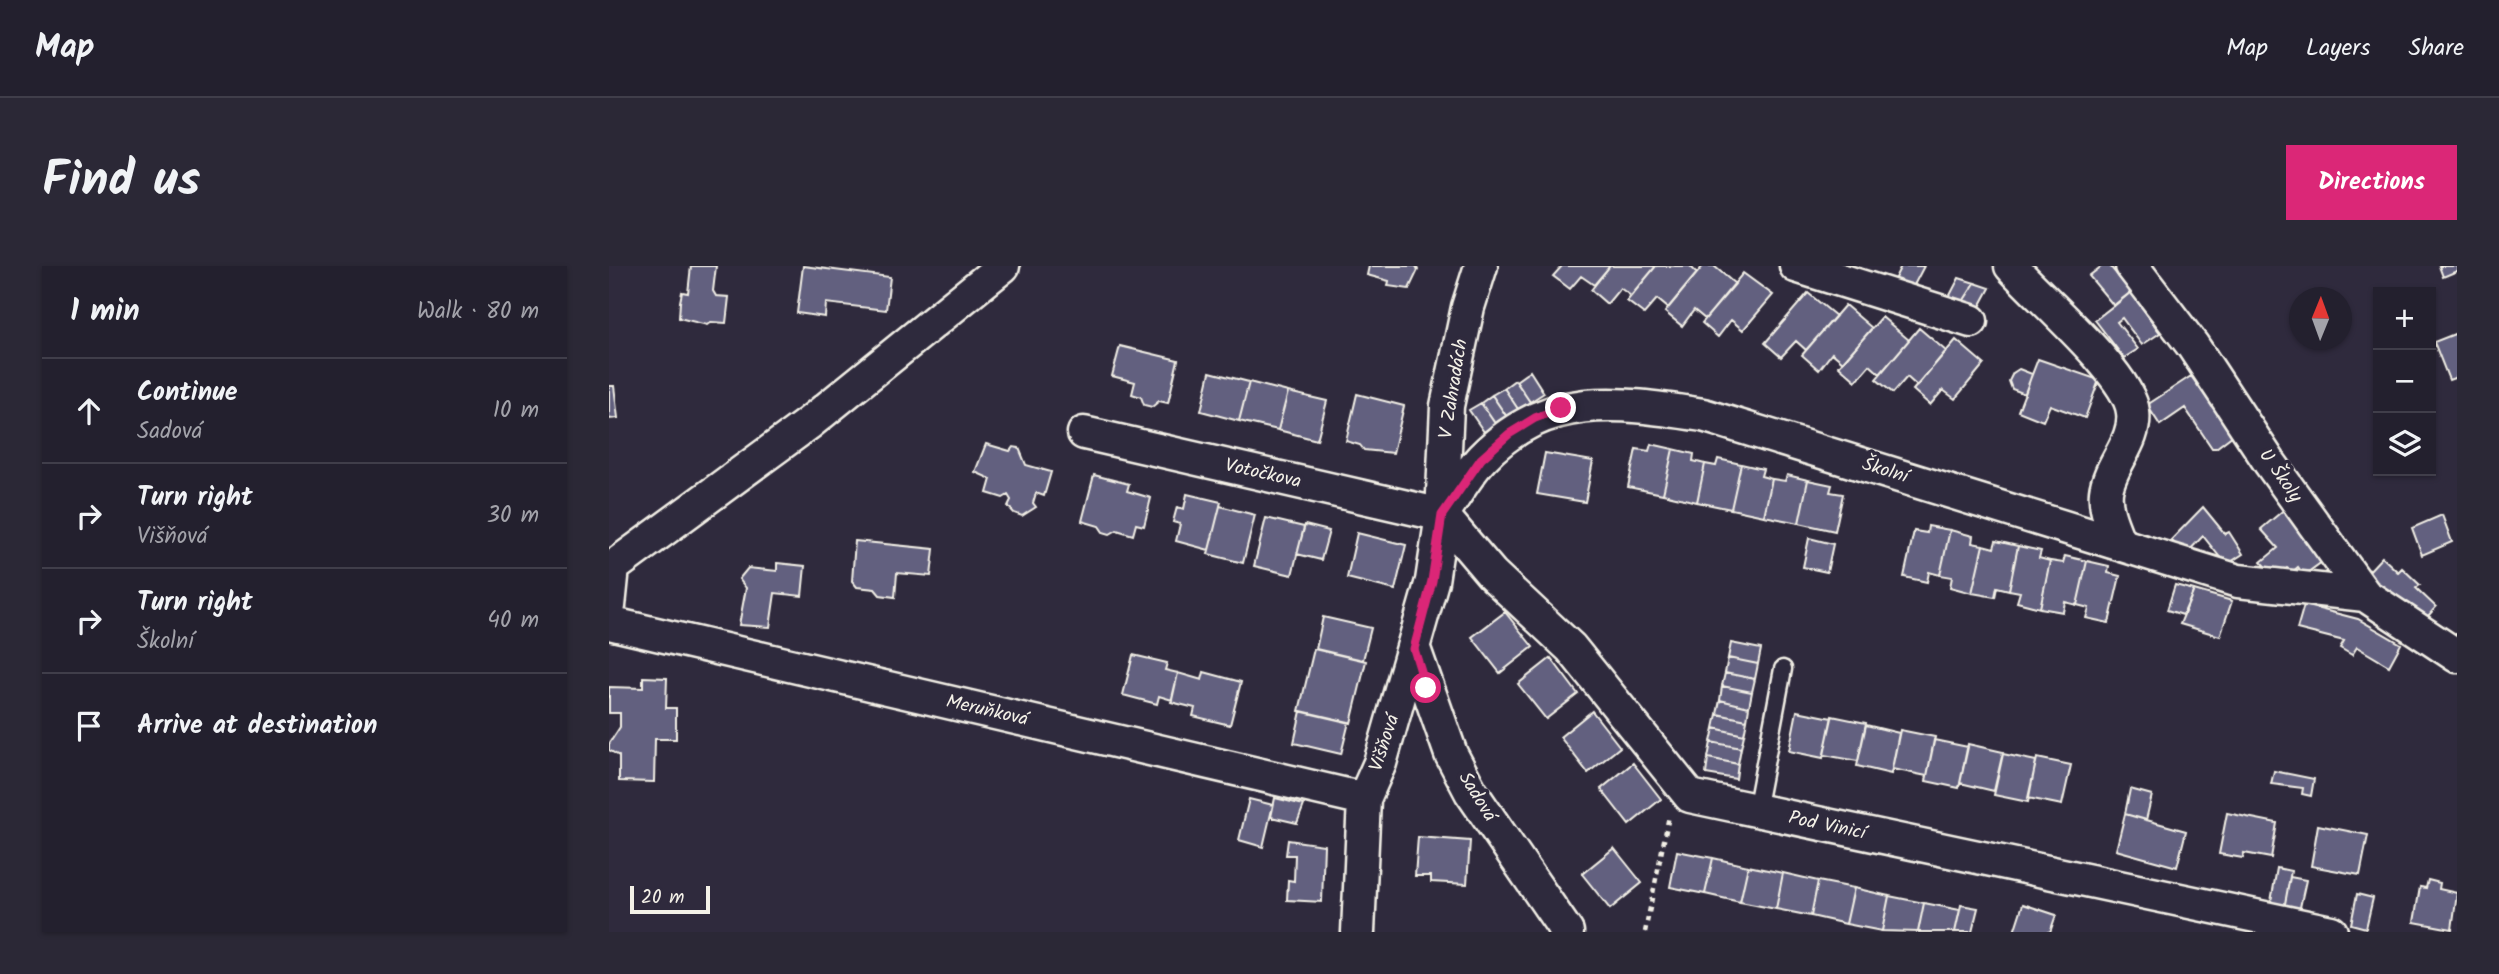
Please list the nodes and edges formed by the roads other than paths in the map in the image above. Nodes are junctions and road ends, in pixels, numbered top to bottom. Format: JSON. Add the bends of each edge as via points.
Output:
{"nodes":[{"id":1,"x":1481,"y":266,"type":"edge"},
{"id":2,"x":1796,"y":266,"type":"edge"},
{"id":3,"x":2011,"y":266,"type":"edge"},
{"id":4,"x":2132,"y":266,"type":"edge"},
{"id":5,"x":997,"y":267,"type":"edge"},
{"id":6,"x":1971,"y":321,"type":"dead end"},
{"id":7,"x":1084,"y":433,"type":"dead end"},
{"id":8,"x":1442,"y":515,"type":"junction"},
{"id":9,"x":2119,"y":544,"type":"junction"},
{"id":10,"x":2364,"y":595,"type":"junction"},
{"id":11,"x":609,"y":606,"type":"edge"},
{"id":12,"x":609,"y":623,"type":"edge"},
{"id":13,"x":1414,"y":649,"type":"junction"},
{"id":14,"x":2457,"y":656,"type":"edge"},
{"id":15,"x":1783,"y":669,"type":"dead end"},
{"id":16,"x":1364,"y":799,"type":"junction"},
{"id":17,"x":1756,"y":811,"type":"junction"},
{"id":18,"x":1358,"y":932,"type":"edge"},
{"id":19,"x":1567,"y":932,"type":"edge"},
{"id":20,"x":2331,"y":932,"type":"edge"}],
"edges":[{"from":1,"to":8,"type":"street","name":"V Zahradách","via":[[1447,406]]},
{"from":2,"to":6,"type":"street"},
{"from":3,"to":9,"type":"street","via":[[2102,360],[2129,397],[2132,426],[2106,493]]},
{"from":4,"to":10,"type":"street","name":"U Školy","via":[[2193,346]]},
{"from":5,"to":11,"type":"street","via":[[809,423],[613,567]]},
{"from":7,"to":8,"type":"street","name":"Votočkova"},
{"from":8,"to":9,"type":"street","name":"Školní","via":[[1481,459],[1509,434],[1561,408],[1618,406],[1703,415]]},
{"from":8,"to":13,"type":"street","name":"Višňová","via":[[1432,581]]},
{"from":8,"to":17,"type":"street","name":"Pod Vinicí","via":[[1492,574],[1571,648],[1690,796]]},
{"from":9,"to":10,"type":"street","name":"Školní","via":[[2238,581]]},
{"from":10,"to":14,"type":"street","name":"U Školy"},
{"from":12,"to":16,"type":"street","name":"Meruňková"},
{"from":13,"to":16,"type":"street","name":"Višňová","via":[[1380,763]]},
{"from":13,"to":19,"type":"street","name":"Sadová","via":[[1461,773]]},
{"from":15,"to":17,"type":"lane"},
{"from":16,"to":18,"type":"street","name":"Višňová"},
{"from":17,"to":20,"type":"street","name":"Pod Vinicí"}]}
